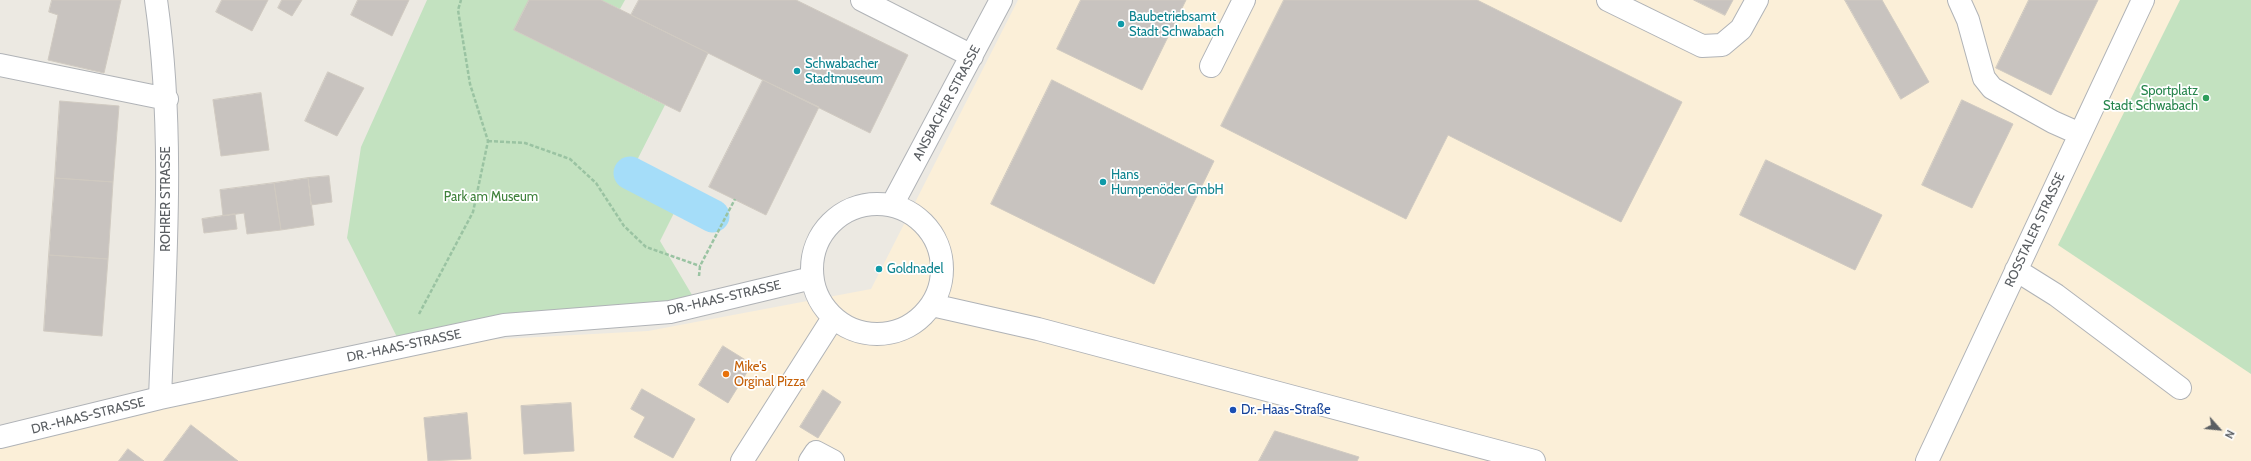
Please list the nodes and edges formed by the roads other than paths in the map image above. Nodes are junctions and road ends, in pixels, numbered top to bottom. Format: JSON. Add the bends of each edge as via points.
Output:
{"nodes":[{"id":1,"x":156,"y":0,"type":"edge"},
{"id":2,"x":862,"y":0,"type":"edge"},
{"id":3,"x":1001,"y":0,"type":"edge"},
{"id":4,"x":1244,"y":0,"type":"edge"},
{"id":5,"x":1608,"y":0,"type":"edge"},
{"id":6,"x":1756,"y":0,"type":"edge"},
{"id":7,"x":1959,"y":0,"type":"edge"},
{"id":8,"x":2143,"y":0,"type":"edge"},
{"id":9,"x":972,"y":56,"type":"junction"},
{"id":10,"x":0,"y":65,"type":"edge"},
{"id":11,"x":1211,"y":66,"type":"dead end"},
{"id":12,"x":167,"y":99,"type":"junction"},
{"id":13,"x":2080,"y":134,"type":"junction"},
{"id":14,"x":892,"y":205,"type":"junction"},
{"id":15,"x":2016,"y":270,"type":"junction"},
{"id":16,"x":812,"y":278,"type":"junction"},
{"id":17,"x":932,"y":305,"type":"junction"},
{"id":18,"x":833,"y":318,"type":"junction"},
{"id":19,"x":2180,"y":388,"type":"dead end"},
{"id":20,"x":160,"y":398,"type":"junction"},
{"id":21,"x":0,"y":437,"type":"edge"},
{"id":22,"x":742,"y":461,"type":"edge"},
{"id":23,"x":810,"y":461,"type":"edge"},
{"id":24,"x":833,"y":461,"type":"edge"},
{"id":25,"x":1534,"y":461,"type":"edge"},
{"id":26,"x":1927,"y":461,"type":"edge"}],
"edges":[{"from":1,"to":12,"type":"street","name":"ROHRER STRASSE"},
{"from":2,"to":9,"type":"street"},
{"from":3,"to":9,"type":"street","name":"ANSBACHER STRASSE"},
{"from":4,"to":11,"type":"street"},
{"from":5,"to":6,"type":"street","via":[[1702,46],[1722,45],[1741,29]]},
{"from":7,"to":13,"type":"street","via":[[1968,20],[1984,78],[1992,88]]},
{"from":8,"to":13,"type":"street","name":"ROSSTALER STRASSE"},
{"from":9,"to":14,"type":"street","name":"ANSBACHER STRASSE"},
{"from":10,"to":12,"type":"street"},
{"from":12,"to":20,"type":"street","name":"ROHRER STRASSE","via":[[166,242]]},
{"from":13,"to":15,"type":"street","name":"ROSSTALER STRASSE"},
{"from":14,"to":16,"type":"street","via":[[871,204],[851,210],[833,221],[820,238],[813,257]]},
{"from":14,"to":17,"type":"street","via":[[911,213],[927,227],[937,244],[942,265],[940,286]]},
{"from":15,"to":19,"type":"street","via":[[2056,296]]},
{"from":15,"to":26,"type":"street","name":"ROSSTALER STRASSE"},
{"from":16,"to":18,"type":"street","via":[[816,293]]},
{"from":16,"to":20,"type":"street","name":"DR.-HAAS-STRASSE","via":[[670,312],[504,325]]},
{"from":17,"to":18,"type":"street","via":[[919,319],[904,329],[885,334],[861,332]]},
{"from":17,"to":25,"type":"street","via":[[1038,329]]},
{"from":18,"to":22,"type":"street"},
{"from":20,"to":21,"type":"street","name":"DR.-HAAS-STRASSE"},
{"from":23,"to":24,"type":"street","via":[[816,452]]}]}
